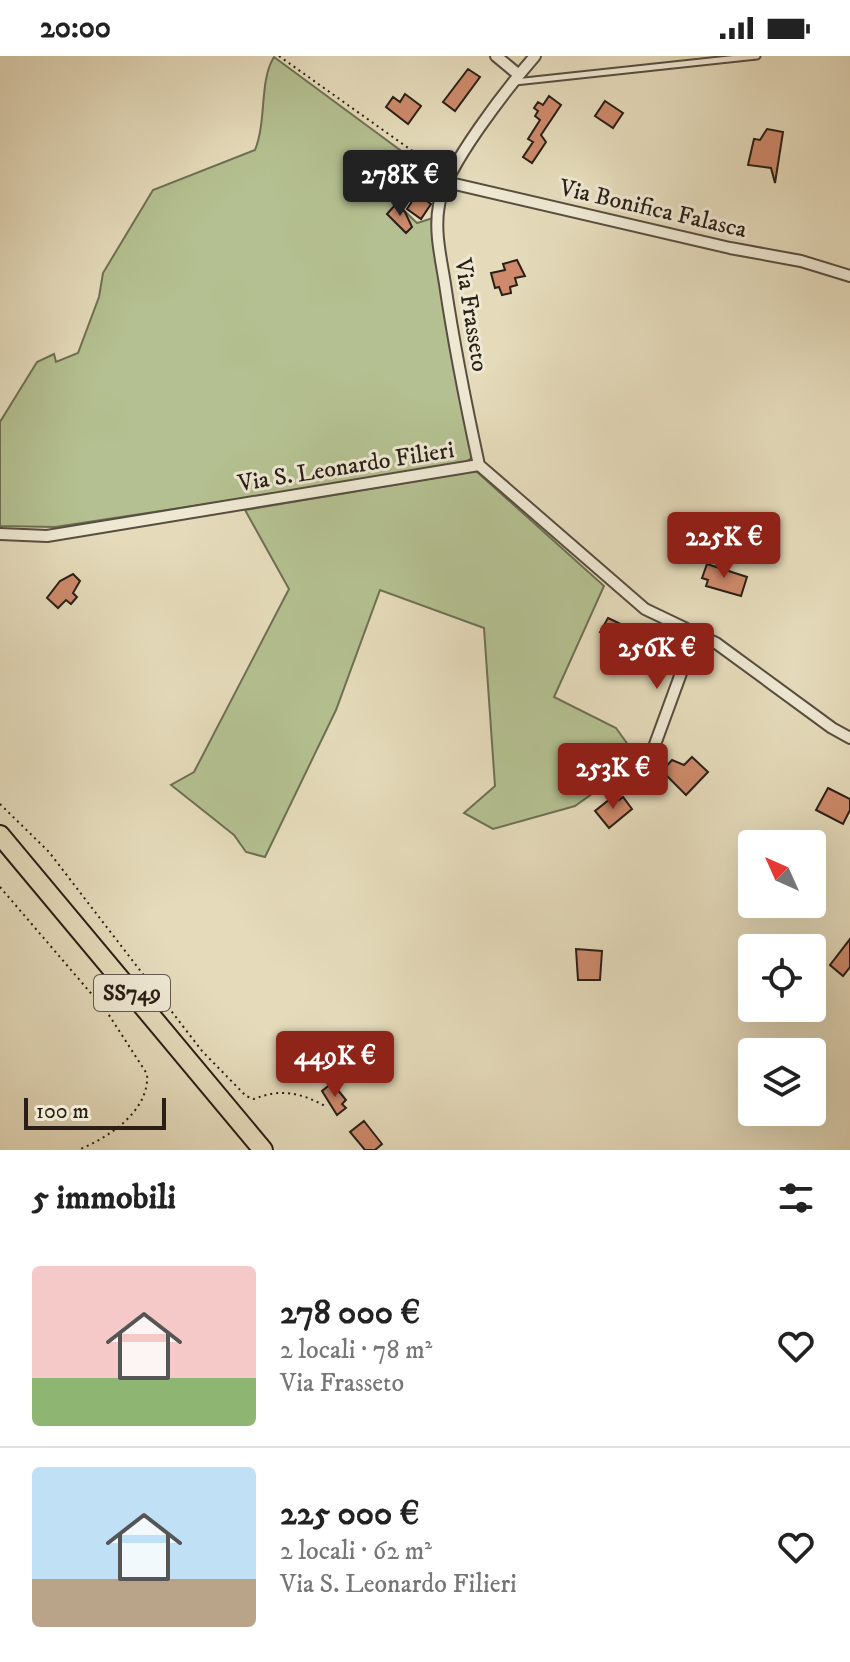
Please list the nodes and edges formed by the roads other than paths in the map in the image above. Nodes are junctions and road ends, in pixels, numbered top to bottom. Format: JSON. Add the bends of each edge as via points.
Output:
{"nodes":[{"id":1,"x":496,"y":56,"type":"edge"},
{"id":2,"x":535,"y":56,"type":"edge"},
{"id":3,"x":757,"y":56,"type":"edge"},
{"id":4,"x":516,"y":78,"type":"junction"},
{"id":5,"x":448,"y":180,"type":"junction"},
{"id":6,"x":850,"y":276,"type":"edge"},
{"id":7,"x":479,"y":465,"type":"junction"},
{"id":8,"x":0,"y":534,"type":"edge"},
{"id":9,"x":695,"y":635,"type":"junction"},
{"id":10,"x":850,"y":738,"type":"edge"},
{"id":11,"x":650,"y":758,"type":"dead end"},
{"id":12,"x":0,"y":835,"type":"edge"},
{"id":13,"x":263,"y":1150,"type":"edge"}],
"edges":[{"from":1,"to":4,"type":"street"},
{"from":2,"to":4,"type":"street","name":"Via Frasseto"},
{"from":3,"to":4,"type":"lane"},
{"from":4,"to":5,"type":"street","name":"Via Frasseto"},
{"from":5,"to":6,"type":"street","name":"Via Bonifica Falasca"},
{"from":5,"to":7,"type":"street","name":"Via Frasseto","via":[[437,230]]},
{"from":7,"to":8,"type":"street","name":"Via S. Leonardo Filieri","via":[[47,536]]},
{"from":7,"to":9,"type":"street","name":"Via S. Leonardo Filieri","via":[[645,609]]},
{"from":9,"to":10,"type":"street","name":"Via S. Leonardo Filieri","via":[[716,643]]},
{"from":9,"to":11,"type":"street"},
{"from":12,"to":13,"type":"highway","number":"SS749"}]}
